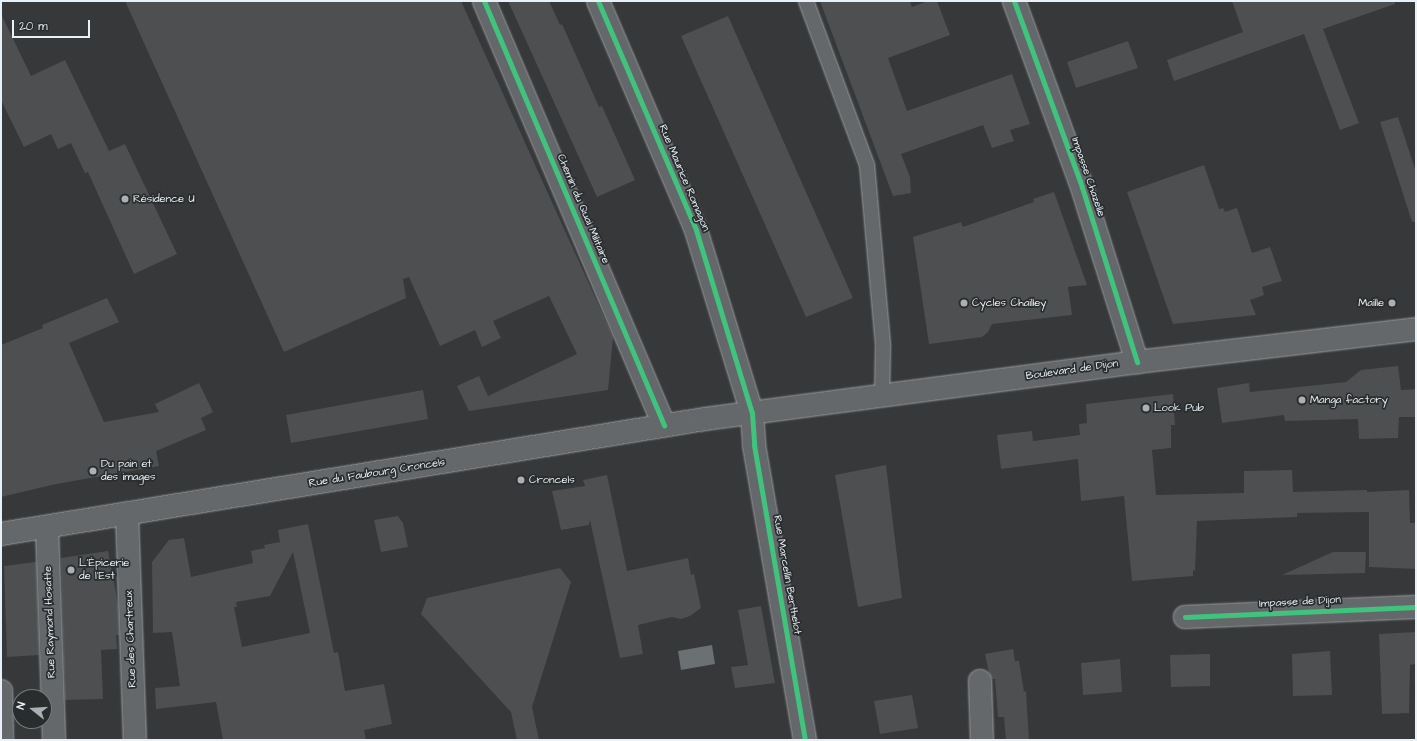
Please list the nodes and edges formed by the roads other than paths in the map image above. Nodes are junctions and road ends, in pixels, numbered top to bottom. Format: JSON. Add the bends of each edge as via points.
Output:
{"nodes":[{"id":1,"x":484,"y":1,"type":"edge"},
{"id":2,"x":598,"y":1,"type":"edge"},
{"id":3,"x":806,"y":1,"type":"edge"},
{"id":4,"x":1014,"y":1,"type":"edge"},
{"id":5,"x":1416,"y":329,"type":"edge"},
{"id":6,"x":1137,"y":362,"type":"junction"},
{"id":7,"x":882,"y":396,"type":"junction"},
{"id":8,"x":752,"y":413,"type":"junction"},
{"id":9,"x":664,"y":426,"type":"junction"},
{"id":10,"x":127,"y":514,"type":"junction"},
{"id":11,"x":46,"y":527,"type":"junction"},
{"id":12,"x":1,"y":534,"type":"edge"},
{"id":13,"x":1416,"y":607,"type":"edge"},
{"id":14,"x":1185,"y":617,"type":"dead end"},
{"id":15,"x":980,"y":681,"type":"dead end"},
{"id":16,"x":1,"y":691,"type":"edge"},
{"id":17,"x":2,"y":740,"type":"edge"},
{"id":18,"x":54,"y":740,"type":"edge"},
{"id":19,"x":135,"y":740,"type":"edge"},
{"id":20,"x":805,"y":740,"type":"edge"},
{"id":21,"x":982,"y":740,"type":"edge"}],
"edges":[{"from":1,"to":9,"type":"street","name":"Chemin du Quai Militaire"},
{"from":2,"to":8,"type":"street","name":"Rue Maurice Romagon","via":[[696,230]]},
{"from":3,"to":7,"type":"lane","via":[[867,165],[883,346]]},
{"from":4,"to":6,"type":"street","name":"Impasse Chazelle","via":[[1080,181]]},
{"from":5,"to":6,"type":"street","name":"Boulevard de Dijon"},
{"from":6,"to":7,"type":"street","name":"Boulevard de Dijon"},
{"from":7,"to":8,"type":"street","name":"Boulevard de Dijon"},
{"from":8,"to":9,"type":"street","name":"Rue du Faubourg Croncels"},
{"from":8,"to":20,"type":"street","name":"Rue Marcellin Berthelot","via":[[754,445]]},
{"from":9,"to":10,"type":"street","name":"Rue du Faubourg Croncels"},
{"from":10,"to":11,"type":"street","name":"Rue du Faubourg Croncels"},
{"from":10,"to":19,"type":"street","name":"Rue des Chartreux"},
{"from":11,"to":12,"type":"street","name":"Rue du Faubourg Croncels"},
{"from":11,"to":18,"type":"street","name":"Rue Raymond Hosatte"},
{"from":13,"to":14,"type":"street","name":"Impasse de Dijon"},
{"from":15,"to":21,"type":"street"},
{"from":16,"to":17,"type":"street"}]}
